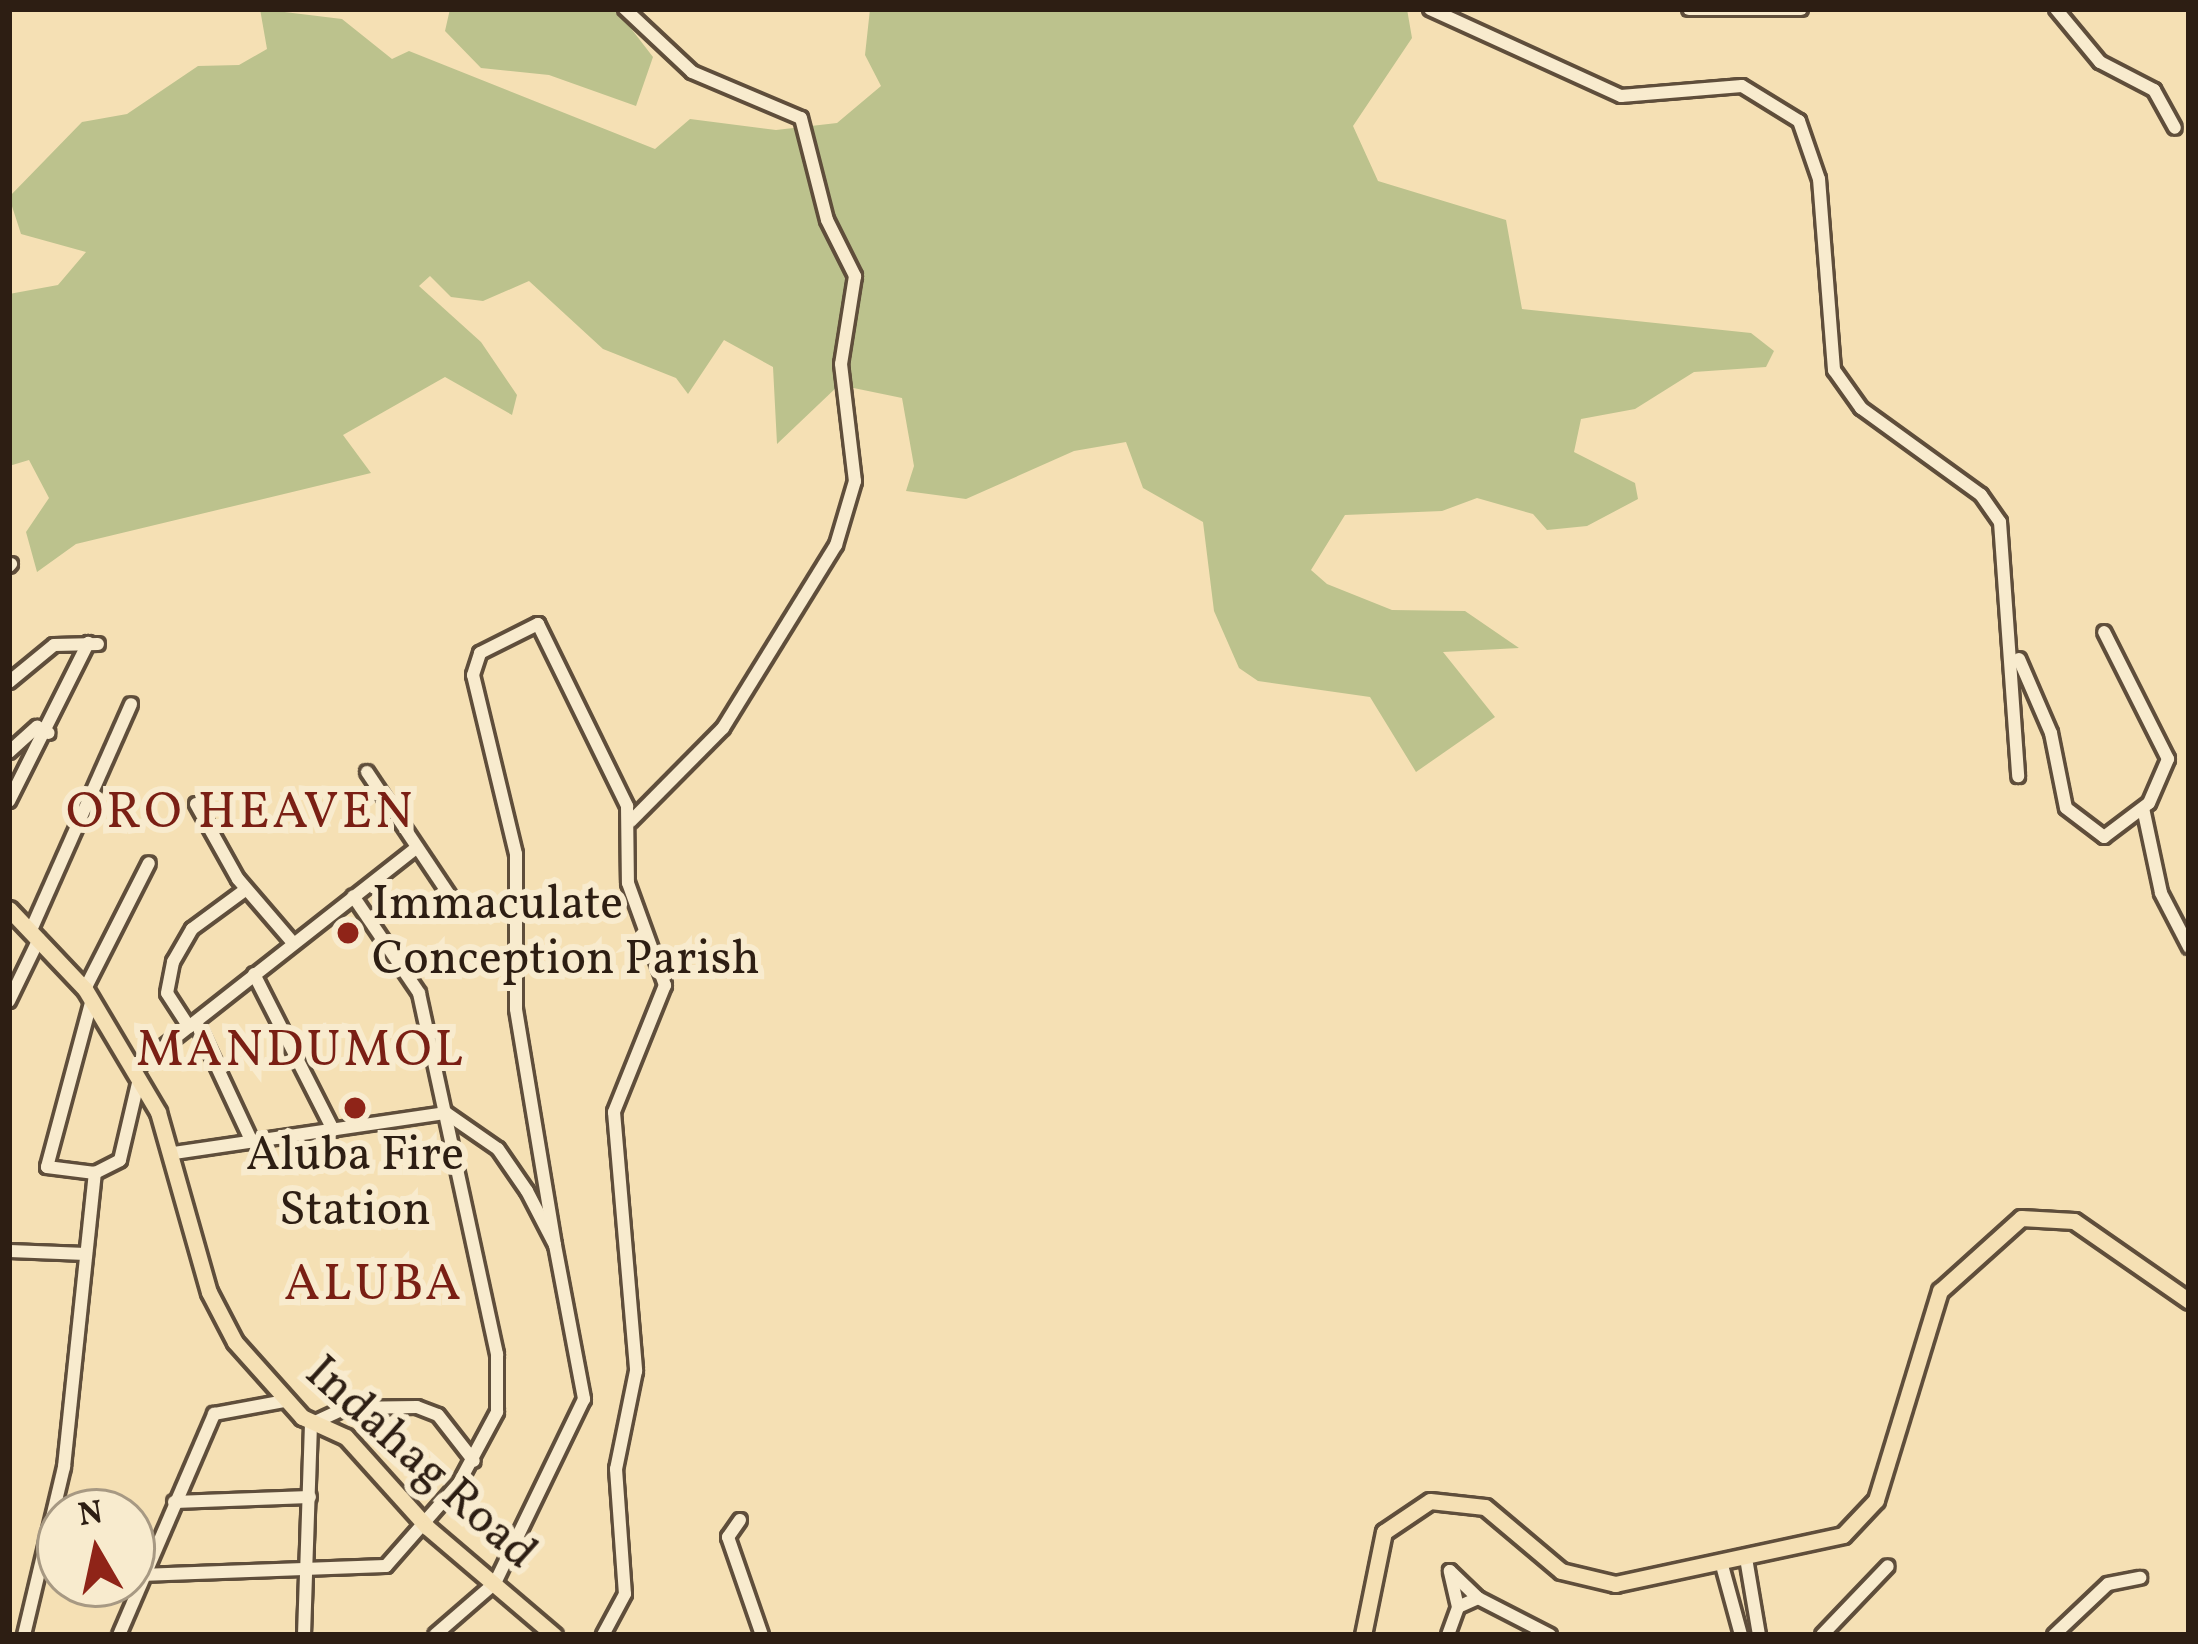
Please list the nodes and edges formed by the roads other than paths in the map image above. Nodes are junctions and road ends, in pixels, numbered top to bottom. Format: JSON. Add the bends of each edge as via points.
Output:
{"nodes":[{"id":1,"x":625,"y":9,"type":"edge"},
{"id":2,"x":1430,"y":9,"type":"edge"},
{"id":3,"x":1689,"y":9,"type":"edge"},
{"id":4,"x":1802,"y":9,"type":"edge"},
{"id":5,"x":2056,"y":9,"type":"edge"},
{"id":6,"x":1741,"y":11,"type":"edge"},
{"id":7,"x":2175,"y":128,"type":"dead end"},
{"id":8,"x":2104,"y":632,"type":"dead end"},
{"id":9,"x":2018,"y":658,"type":"junction"},
{"id":10,"x":9,"y":682,"type":"edge"},
{"id":11,"x":131,"y":704,"type":"dead end"},
{"id":12,"x":49,"y":733,"type":"junction"},
{"id":13,"x":9,"y":752,"type":"edge"},
{"id":14,"x":367,"y":772,"type":"dead end"},
{"id":15,"x":2018,"y":776,"type":"dead end"},
{"id":16,"x":9,"y":801,"type":"edge"},
{"id":17,"x":196,"y":804,"type":"dead end"},
{"id":18,"x":2143,"y":808,"type":"junction"},
{"id":19,"x":631,"y":821,"type":"junction"},
{"id":20,"x":417,"y":847,"type":"junction"},
{"id":21,"x":149,"y":863,"type":"dead end"},
{"id":22,"x":245,"y":890,"type":"junction"},
{"id":23,"x":352,"y":896,"type":"junction"},
{"id":24,"x":9,"y":909,"type":"edge"},
{"id":25,"x":460,"y":911,"type":"dead end"},
{"id":26,"x":35,"y":935,"type":"junction"},
{"id":27,"x":293,"y":943,"type":"junction"},
{"id":28,"x":2189,"y":947,"type":"edge"},
{"id":29,"x":254,"y":974,"type":"junction"},
{"id":30,"x":88,"y":994,"type":"junction"},
{"id":31,"x":9,"y":1001,"type":"edge"},
{"id":32,"x":192,"y":1024,"type":"junction"},
{"id":33,"x":137,"y":1074,"type":"junction"},
{"id":34,"x":446,"y":1113,"type":"junction"},
{"id":35,"x":333,"y":1130,"type":"junction"},
{"id":36,"x":252,"y":1142,"type":"junction"},
{"id":37,"x":174,"y":1153,"type":"junction"},
{"id":38,"x":95,"y":1173,"type":"junction"},
{"id":39,"x":555,"y":1245,"type":"junction"},
{"id":40,"x":9,"y":1251,"type":"edge"},
{"id":41,"x":86,"y":1253,"type":"junction"},
{"id":42,"x":2189,"y":1301,"type":"edge"},
{"id":43,"x":286,"y":1401,"type":"junction"},
{"id":44,"x":311,"y":1424,"type":"junction"},
{"id":45,"x":474,"y":1461,"type":"junction"},
{"id":46,"x":310,"y":1497,"type":"junction"},
{"id":47,"x":174,"y":1502,"type":"junction"},
{"id":48,"x":740,"y":1520,"type":"dead end"},
{"id":49,"x":428,"y":1527,"type":"junction"},
{"id":50,"x":156,"y":1541,"type":"edge"},
{"id":51,"x":1747,"y":1564,"type":"junction"},
{"id":52,"x":306,"y":1567,"type":"junction"},
{"id":53,"x":1888,"y":1567,"type":"dead end"},
{"id":54,"x":1723,"y":1569,"type":"junction"},
{"id":55,"x":156,"y":1574,"type":"edge"},
{"id":56,"x":2140,"y":1578,"type":"dead end"},
{"id":57,"x":495,"y":1583,"type":"junction"},
{"id":58,"x":1478,"y":1598,"type":"junction"},
{"id":59,"x":1458,"y":1607,"type":"junction"},
{"id":60,"x":1754,"y":1608,"type":"junction"},
{"id":61,"x":1736,"y":1611,"type":"junction"},
{"id":62,"x":24,"y":1635,"type":"edge"},
{"id":63,"x":304,"y":1635,"type":"edge"},
{"id":64,"x":436,"y":1635,"type":"edge"},
{"id":65,"x":554,"y":1635,"type":"edge"},
{"id":66,"x":603,"y":1635,"type":"edge"},
{"id":67,"x":762,"y":1635,"type":"edge"},
{"id":68,"x":1363,"y":1635,"type":"edge"},
{"id":69,"x":1448,"y":1635,"type":"edge"},
{"id":70,"x":1550,"y":1635,"type":"edge"},
{"id":71,"x":1741,"y":1635,"type":"edge"},
{"id":72,"x":1759,"y":1635,"type":"edge"},
{"id":73,"x":1822,"y":1635,"type":"edge"},
{"id":74,"x":2054,"y":1635,"type":"edge"}],
"edges":[{"from":1,"to":19,"type":"street","via":[[692,72],[801,118],[826,220],[855,276],[841,364],[855,481],[836,545],[723,728]]},
{"from":2,"to":9,"type":"street","via":[[1621,96],[1742,86],[1799,122],[1819,179],[1834,370],[1861,408],[1991,507]]},
{"from":3,"to":6,"type":"street"},
{"from":4,"to":6,"type":"street"},
{"from":5,"to":7,"type":"street","via":[[2100,62],[2154,90]]},
{"from":8,"to":18,"type":"street","via":[[2168,759]]},
{"from":9,"to":15,"type":"street"},
{"from":9,"to":18,"type":"street","via":[[2082,830],[2104,837]]},
{"from":10,"to":12,"type":"street","via":[[54,645],[93,643]]},
{"from":11,"to":26,"type":"street"},
{"from":12,"to":13,"type":"street","via":[[34,729]]},
{"from":12,"to":16,"type":"street"},
{"from":14,"to":20,"type":"street"},
{"from":17,"to":22,"type":"street"},
{"from":18,"to":28,"type":"street","via":[[2161,893]]},
{"from":19,"to":39,"type":"street","via":[[538,624],[480,652],[475,691],[516,854],[516,1009]]},
{"from":19,"to":66,"type":"street","via":[[628,883],[665,985],[614,1112],[637,1371],[616,1469],[625,1594]]},
{"from":20,"to":23,"type":"street"},
{"from":20,"to":25,"type":"street"},
{"from":21,"to":30,"type":"street"},
{"from":22,"to":27,"type":"street"},
{"from":22,"to":32,"type":"street","via":[[192,929],[173,962],[167,993]]},
{"from":23,"to":27,"type":"street"},
{"from":23,"to":34,"type":"street","via":[[417,985]]},
{"from":24,"to":26,"type":"main road","name":"Indahag Road"},
{"from":26,"to":30,"type":"main road","name":"Indahag Road"},
{"from":26,"to":31,"type":"street"},
{"from":27,"to":29,"type":"street"},
{"from":29,"to":32,"type":"street"},
{"from":29,"to":35,"type":"street"},
{"from":30,"to":33,"type":"main road","name":"Indahag Road"},
{"from":30,"to":38,"type":"street","via":[[45,1162]]},
{"from":32,"to":33,"type":"street"},
{"from":32,"to":36,"type":"street"},
{"from":33,"to":37,"type":"main road","name":"Indahag Road"},
{"from":33,"to":38,"type":"street","via":[[123,1155]]},
{"from":34,"to":35,"type":"street"},
{"from":34,"to":39,"type":"street","via":[[514,1167]]},
{"from":34,"to":45,"type":"street","via":[[501,1377]]},
{"from":35,"to":36,"type":"street"},
{"from":36,"to":37,"type":"street"},
{"from":37,"to":43,"type":"main road","name":"Indahag Road","via":[[220,1318]]},
{"from":38,"to":41,"type":"street"},
{"from":39,"to":57,"type":"street","via":[[587,1385],[539,1511]]},
{"from":40,"to":41,"type":"street"},
{"from":41,"to":62,"type":"street","via":[[67,1448]]},
{"from":42,"to":51,"type":"main road","via":[[2074,1221],[2020,1218],[1940,1291],[1867,1514],[1826,1545]]},
{"from":43,"to":44,"type":"main road","name":"Indahag Road"},
{"from":43,"to":47,"type":"street","via":[[214,1414]]},
{"from":44,"to":45,"type":"street","via":[[345,1408],[417,1407],[438,1415]]},
{"from":44,"to":46,"type":"street"},
{"from":44,"to":49,"type":"main road","name":"Indahag Road","via":[[346,1437]]},
{"from":45,"to":49,"type":"street"},
{"from":46,"to":47,"type":"street"},
{"from":46,"to":52,"type":"street"},
{"from":47,"to":50,"type":"street"},
{"from":48,"to":67,"type":"street","via":[[728,1537]]},
{"from":49,"to":52,"type":"street","via":[[376,1570]]},
{"from":49,"to":57,"type":"main road","name":"Indahag Road"},
{"from":51,"to":54,"type":"main road"},
{"from":51,"to":60,"type":"street"},
{"from":52,"to":55,"type":"street"},
{"from":52,"to":63,"type":"street"},
{"from":53,"to":73,"type":"street"},
{"from":54,"to":61,"type":"street"},
{"from":54,"to":68,"type":"main road","via":[[1586,1581],[1485,1507],[1430,1501],[1384,1532]]},
{"from":56,"to":74,"type":"street","via":[[2108,1584]]},
{"from":57,"to":64,"type":"street"},
{"from":57,"to":65,"type":"main road","name":"Indahag Road"},
{"from":58,"to":59,"type":"street"},
{"from":58,"to":59,"type":"street","via":[[1450,1571]]},
{"from":58,"to":70,"type":"street"},
{"from":59,"to":69,"type":"street"},
{"from":60,"to":61,"type":"street"},
{"from":60,"to":72,"type":"street"},
{"from":61,"to":71,"type":"street"}]}
